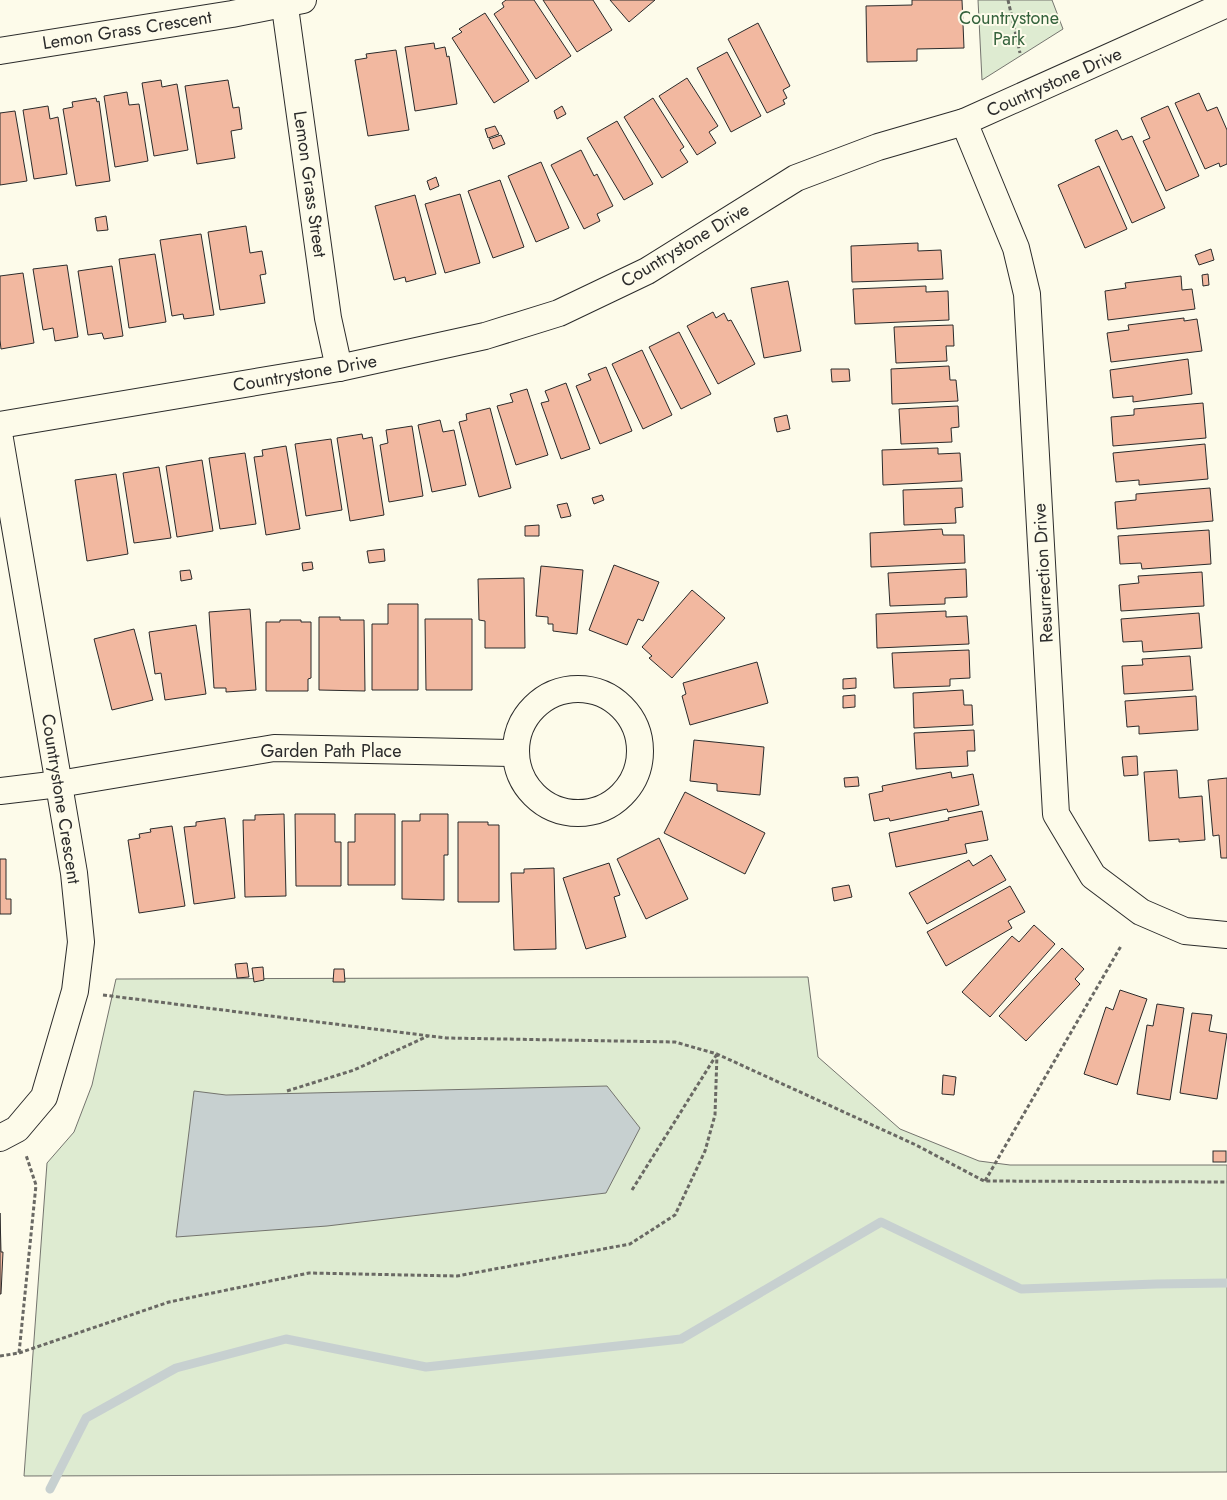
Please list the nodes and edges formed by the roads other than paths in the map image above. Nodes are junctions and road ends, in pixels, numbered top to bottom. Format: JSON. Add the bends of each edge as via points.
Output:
{"nodes":[{"id":1,"x":291,"y":2,"type":"edge"},
{"id":2,"x":1227,"y":4,"type":"edge"},
{"id":3,"x":0,"y":51,"type":"edge"},
{"id":4,"x":964,"y":122,"type":"junction"},
{"id":5,"x":339,"y":368,"type":"junction"},
{"id":6,"x":0,"y":425,"type":"edge"},
{"id":7,"x":0,"y":439,"type":"edge"},
{"id":8,"x":515,"y":753,"type":"junction"},
{"id":9,"x":59,"y":784,"type":"junction"},
{"id":10,"x":0,"y":791,"type":"edge"},
{"id":11,"x":1227,"y":935,"type":"edge"},
{"id":12,"x":0,"y":1138,"type":"edge"}],
"edges":[{"from":1,"to":3,"type":"street","name":"Lemon Grass Crescent"},
{"from":1,"to":5,"type":"street","name":"Lemon Grass Street","via":[[328,318]]},
{"from":2,"to":4,"type":"street","name":"Countrystone Drive"},
{"from":4,"to":5,"type":"street","name":"Countrystone Drive","via":[[878,148],[796,178],[647,271],[559,313],[485,336]]},
{"from":4,"to":11,"type":"street","name":"Resurrection Drive","via":[[1016,248],[1027,294],[1056,814],[1093,876],[1141,912],[1185,931]]},
{"from":5,"to":6,"type":"street","name":"Countrystone Drive"},
{"from":7,"to":9,"type":"street","name":"Countrystone Crescent"},
{"from":8,"to":8,"type":"street","via":[[519,773],[531,793],[555,809],[576,813],[596,811],[615,801],[630,785],[640,761],[640,743],[637,729],[626,710],[609,696],[572,688],[545,697],[531,709],[520,726]]},
{"from":8,"to":9,"type":"street","name":"Garden Path Place","via":[[274,748]]},
{"from":9,"to":10,"type":"street","name":"Garden Path Place"},
{"from":9,"to":12,"type":"street","name":"Countrystone Crescent","via":[[74,873],[81,942],[75,991],[44,1096],[17,1129]]}]}
